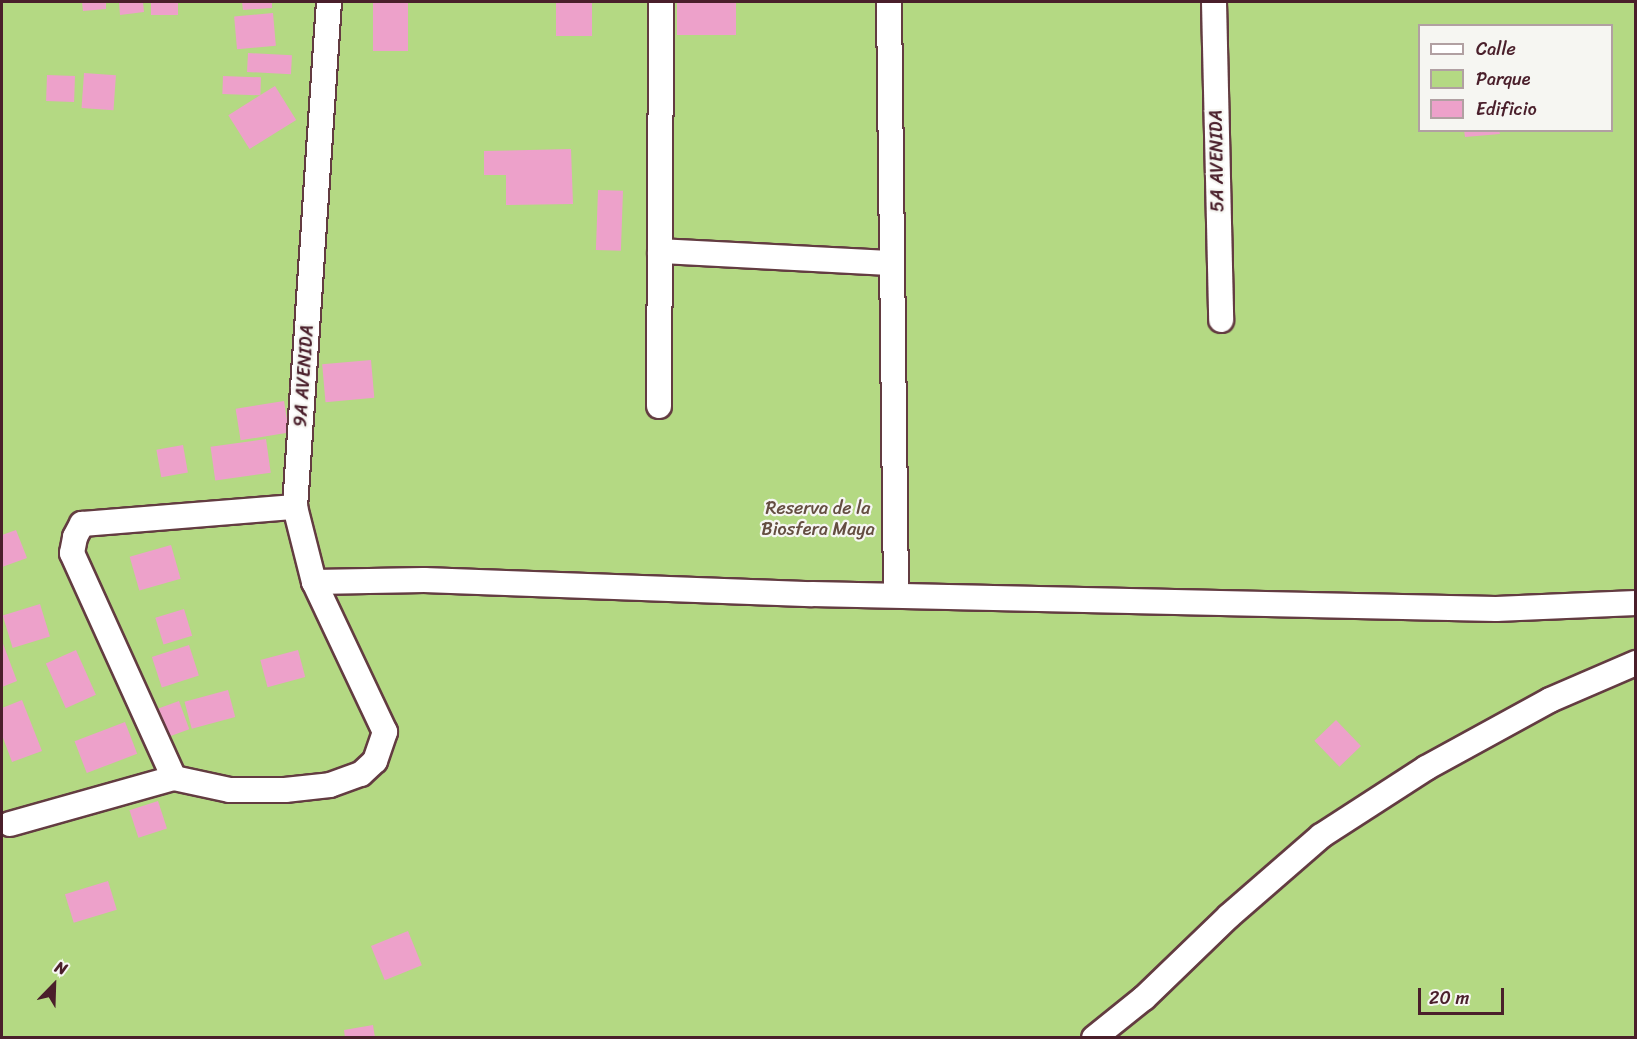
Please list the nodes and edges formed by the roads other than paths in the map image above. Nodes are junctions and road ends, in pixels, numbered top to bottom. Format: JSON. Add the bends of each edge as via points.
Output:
{"nodes":[{"id":1,"x":328,"y":2,"type":"edge"},
{"id":2,"x":661,"y":2,"type":"edge"},
{"id":3,"x":889,"y":2,"type":"edge"},
{"id":4,"x":1214,"y":2,"type":"edge"},
{"id":5,"x":660,"y":251,"type":"junction"},
{"id":6,"x":892,"y":263,"type":"junction"},
{"id":7,"x":1221,"y":320,"type":"dead end"},
{"id":8,"x":659,"y":406,"type":"dead end"},
{"id":9,"x":295,"y":507,"type":"junction"},
{"id":10,"x":314,"y":582,"type":"junction"},
{"id":11,"x":896,"y":596,"type":"junction"},
{"id":12,"x":1635,"y":603,"type":"edge"},
{"id":13,"x":1635,"y":663,"type":"edge"},
{"id":14,"x":174,"y":778,"type":"junction"},
{"id":15,"x":10,"y":824,"type":"dead end"},
{"id":16,"x":1094,"y":1038,"type":"edge"}],
"edges":[{"from":1,"to":9,"type":"street","name":"9A AVENIDA"},
{"from":2,"to":5,"type":"street"},
{"from":3,"to":6,"type":"street"},
{"from":4,"to":7,"type":"street","name":"5A AVENIDA"},
{"from":5,"to":6,"type":"street"},
{"from":5,"to":8,"type":"street"},
{"from":6,"to":11,"type":"street"},
{"from":9,"to":10,"type":"street","name":"9A AVENIDA"},
{"from":9,"to":14,"type":"street","via":[[82,524],[75,537],[72,553]]},
{"from":10,"to":11,"type":"street","via":[[424,580]]},
{"from":10,"to":14,"type":"street","name":"9A AVENIDA","via":[[385,732],[375,761],[361,774],[330,785],[230,790]]},
{"from":11,"to":12,"type":"street","via":[[1496,609]]},
{"from":13,"to":16,"type":"street","via":[[1550,700],[1426,768],[1321,836],[1229,916],[1144,998]]},
{"from":14,"to":15,"type":"street"}]}
